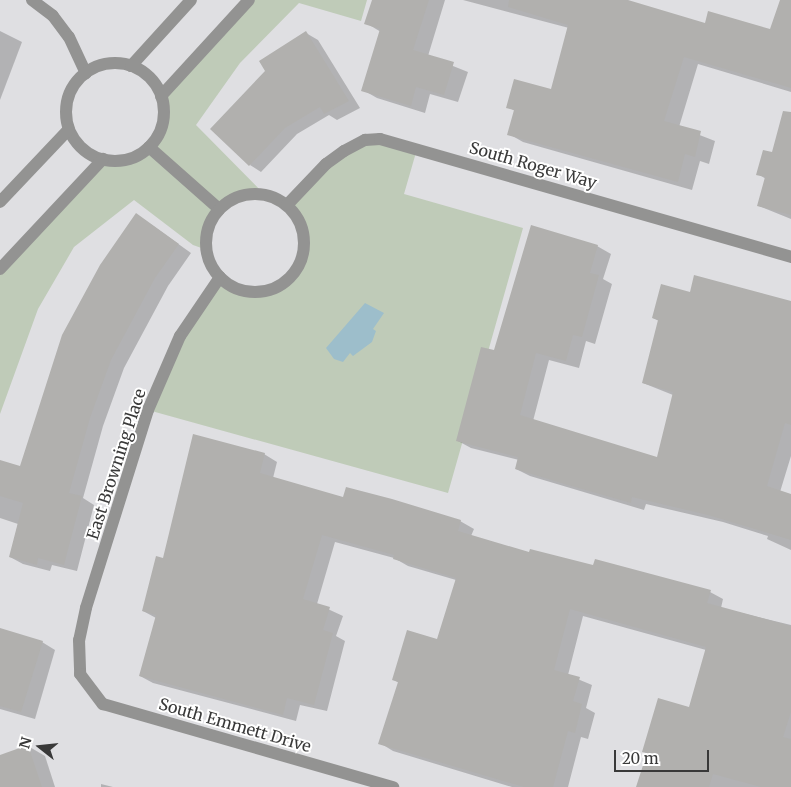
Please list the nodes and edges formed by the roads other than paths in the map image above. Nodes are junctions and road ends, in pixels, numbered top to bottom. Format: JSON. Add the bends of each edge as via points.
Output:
{"nodes":[{"id":1,"x":32,"y":0,"type":"edge"},
{"id":2,"x":191,"y":0,"type":"edge"},
{"id":3,"x":249,"y":0,"type":"edge"},
{"id":4,"x":131,"y":66,"type":"junction"},
{"id":5,"x":86,"y":73,"type":"junction"},
{"id":6,"x":162,"y":96,"type":"junction"},
{"id":7,"x":69,"y":129,"type":"junction"},
{"id":8,"x":149,"y":147,"type":"junction"},
{"id":9,"x":103,"y":159,"type":"junction"},
{"id":10,"x":0,"y":202,"type":"edge"},
{"id":11,"x":287,"y":205,"type":"junction"},
{"id":12,"x":219,"y":209,"type":"junction"},
{"id":13,"x":791,"y":256,"type":"edge"},
{"id":14,"x":0,"y":269,"type":"edge"},
{"id":15,"x":220,"y":276,"type":"junction"},
{"id":16,"x":80,"y":674,"type":"joint"},
{"id":17,"x":393,"y":787,"type":"edge"}],
"edges":[{"from":1,"to":5,"type":"street","via":[[53,16],[69,37]]},
{"from":2,"to":4,"type":"street"},
{"from":3,"to":6,"type":"street"},
{"from":4,"to":5,"type":"street","via":[[108,63]]},
{"from":4,"to":6,"type":"street","via":[[153,81]]},
{"from":5,"to":7,"type":"street","via":[[70,92],[66,107]]},
{"from":6,"to":8,"type":"street","via":[[164,113],[161,129]]},
{"from":7,"to":9,"type":"street","via":[[83,149]]},
{"from":7,"to":10,"type":"street"},
{"from":8,"to":9,"type":"street","via":[[127,160]]},
{"from":8,"to":12,"type":"street"},
{"from":9,"to":14,"type":"street"},
{"from":11,"to":12,"type":"street","via":[[265,195],[248,194],[232,199]]},
{"from":11,"to":13,"type":"street","name":"South Roger Way","via":[[332,159],[365,140],[380,139]]},
{"from":11,"to":15,"type":"street","via":[[302,227],[305,244],[293,274],[282,284],[252,292],[237,289]]},
{"from":12,"to":15,"type":"street","via":[[210,222],[206,238],[207,254]]},
{"from":15,"to":16,"type":"street","name":"East Browning Place","via":[[180,336],[148,410],[86,608],[79,640]]},
{"from":16,"to":17,"type":"street","name":"South Emmett Drive","via":[[103,704]]}]}
